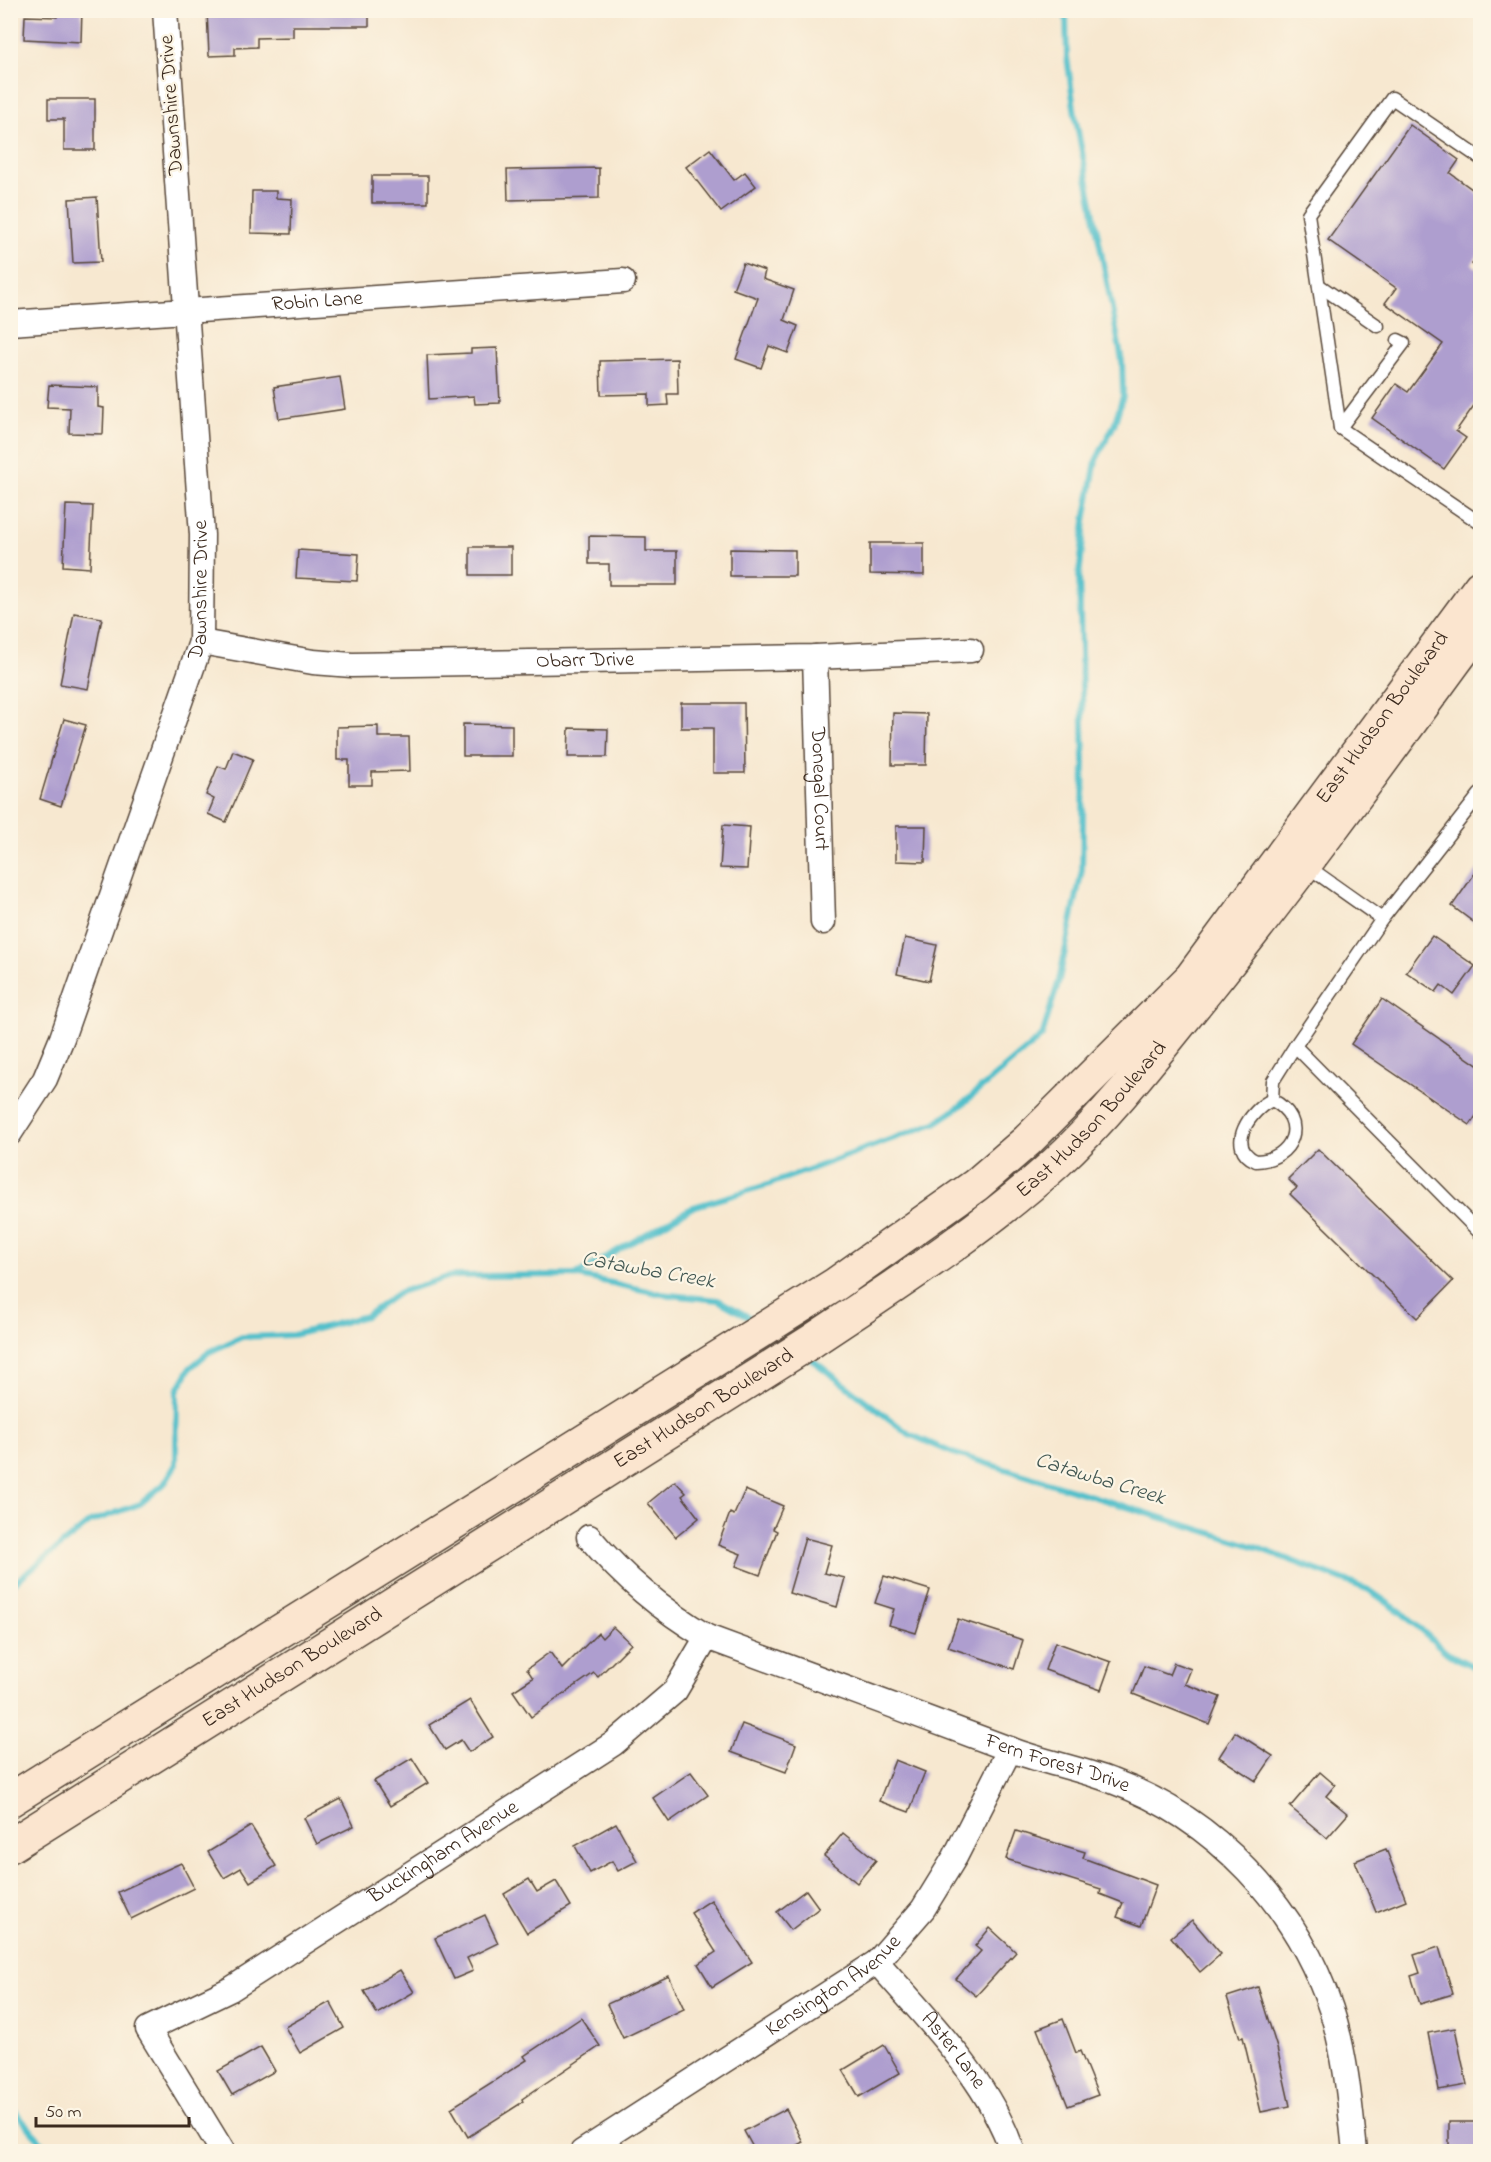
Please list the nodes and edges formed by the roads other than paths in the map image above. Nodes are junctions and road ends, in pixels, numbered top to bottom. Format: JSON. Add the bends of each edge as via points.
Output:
{"nodes":[{"id":1,"x":165,"y":10,"type":"edge"},
{"id":2,"x":1480,"y":158,"type":"edge"},
{"id":3,"x":623,"y":281,"type":"dead end"},
{"id":4,"x":1320,"y":286,"type":"junction"},
{"id":5,"x":187,"y":309,"type":"junction"},
{"id":6,"x":10,"y":323,"type":"edge"},
{"id":7,"x":1378,"y":326,"type":"dead end"},
{"id":8,"x":1398,"y":339,"type":"dead end"},
{"id":9,"x":1340,"y":428,"type":"junction"},
{"id":10,"x":1480,"y":523,"type":"edge"},
{"id":11,"x":1480,"y":587,"type":"edge"},
{"id":12,"x":1480,"y":627,"type":"edge"},
{"id":13,"x":201,"y":642,"type":"junction"},
{"id":14,"x":971,"y":650,"type":"dead end"},
{"id":15,"x":815,"y":657,"type":"junction"},
{"id":16,"x":1480,"y":794,"type":"edge"},
{"id":17,"x":1296,"y":858,"type":"junction"},
{"id":18,"x":1382,"y":919,"type":"junction"},
{"id":19,"x":823,"y":922,"type":"dead end"},
{"id":20,"x":1294,"y":1046,"type":"junction"},
{"id":21,"x":1272,"y":1100,"type":"junction"},
{"id":22,"x":10,"y":1133,"type":"edge"},
{"id":23,"x":1480,"y":1233,"type":"edge"},
{"id":24,"x":589,"y":1537,"type":"dead end"},
{"id":25,"x":707,"y":1636,"type":"junction"},
{"id":26,"x":1010,"y":1749,"type":"junction"},
{"id":27,"x":10,"y":1800,"type":"edge"},
{"id":28,"x":10,"y":1846,"type":"edge"},
{"id":29,"x":877,"y":1962,"type":"junction"},
{"id":30,"x":590,"y":2149,"type":"edge"},
{"id":31,"x":223,"y":2151,"type":"edge"},
{"id":32,"x":1013,"y":2151,"type":"edge"},
{"id":33,"x":1355,"y":2151,"type":"edge"}],
"edges":[{"from":1,"to":5,"type":"street","name":"Dawnshire Drive"},
{"from":2,"to":4,"type":"lane","via":[[1392,98],[1308,214]]},
{"from":3,"to":5,"type":"street","name":"Robin Lane"},
{"from":4,"to":7,"type":"lane"},
{"from":4,"to":9,"type":"lane"},
{"from":5,"to":6,"type":"street","name":"Robin Lane"},
{"from":5,"to":13,"type":"street","name":"Dawnshire Drive","via":[[202,535]]},
{"from":8,"to":9,"type":"lane","via":[[1404,344]]},
{"from":9,"to":10,"type":"lane"},
{"from":11,"to":17,"type":"main road","name":"East Hudson Boulevard"},
{"from":12,"to":17,"type":"main road","name":"East Hudson Boulevard"},
{"from":13,"to":15,"type":"street","name":"Obarr Drive","via":[[352,665]]},
{"from":13,"to":22,"type":"street","name":"Dawnshire Drive","via":[[62,1038],[45,1079]]},
{"from":14,"to":15,"type":"street","name":"Obarr Drive"},
{"from":15,"to":19,"type":"street","name":"Donegal Court"},
{"from":16,"to":18,"type":"lane"},
{"from":17,"to":18,"type":"lane"},
{"from":17,"to":27,"type":"main road","name":"East Hudson Boulevard","via":[[1191,978],[1027,1141],[931,1219],[836,1284]]},
{"from":17,"to":28,"type":"main road","name":"East Hudson Boulevard","via":[[1114,1105],[1056,1162],[988,1220],[868,1304]]},
{"from":18,"to":20,"type":"lane"},
{"from":20,"to":21,"type":"lane","via":[[1273,1081]]},
{"from":20,"to":23,"type":"lane"},
{"from":21,"to":21,"type":"lane","via":[[1262,1104],[1240,1137],[1244,1153],[1256,1161],[1278,1155],[1293,1134],[1294,1120],[1289,1111]]},
{"from":24,"to":25,"type":"street","name":"Fern Forest Drive","via":[[635,1587]]},
{"from":25,"to":26,"type":"street","name":"Fern Forest Drive"},
{"from":25,"to":31,"type":"street","name":"Buckingham Avenue","via":[[675,1691],[613,1744],[231,1989],[148,2029]]},
{"from":26,"to":29,"type":"street","name":"Kensington Avenue","via":[[955,1857],[923,1909]]},
{"from":26,"to":33,"type":"street","name":"Fern Forest Drive","via":[[1112,1781],[1170,1810],[1224,1848],[1269,1894],[1305,1949],[1331,2009],[1346,2073]]},
{"from":29,"to":30,"type":"street","name":"Kensington Avenue"},
{"from":29,"to":32,"type":"street","name":"Aster Lane","via":[[955,2049],[992,2102]]}]}
